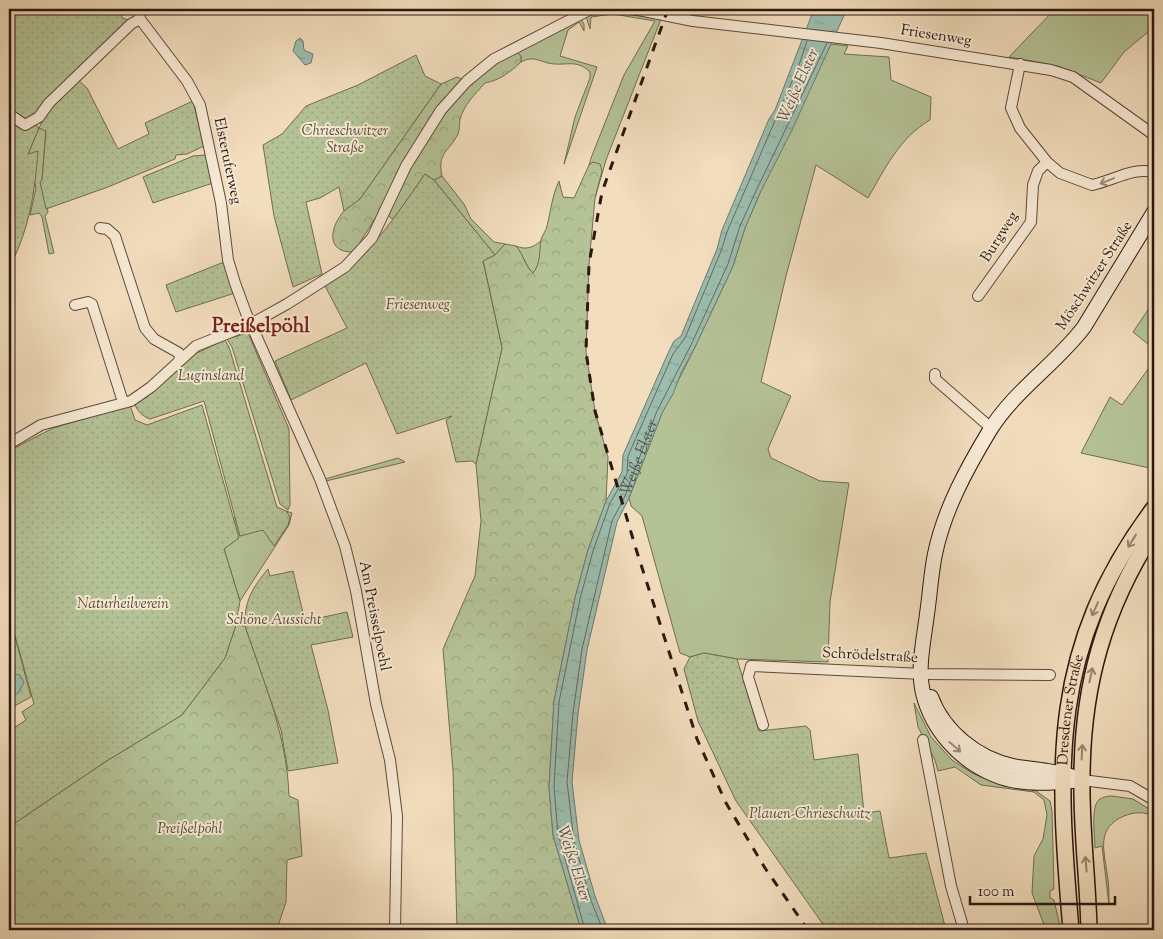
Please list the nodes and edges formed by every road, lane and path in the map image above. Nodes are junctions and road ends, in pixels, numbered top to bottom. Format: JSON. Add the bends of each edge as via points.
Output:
{"nodes":[{"id":1,"x":591,"y":9,"type":"edge"},
{"id":2,"x":634,"y":9,"type":"edge"},
{"id":3,"x":139,"y":14,"type":"edge"},
{"id":4,"x":1020,"y":64,"type":"junction"},
{"id":5,"x":9,"y":114,"type":"edge"},
{"id":6,"x":1154,"y":135,"type":"edge"},
{"id":7,"x":1047,"y":162,"type":"junction"},
{"id":8,"x":1154,"y":172,"type":"edge"},
{"id":9,"x":1154,"y":212,"type":"edge"},
{"id":10,"x":100,"y":228,"type":"dead end"},
{"id":11,"x":978,"y":296,"type":"dead end"},
{"id":12,"x":75,"y":304,"type":"dead end"},
{"id":13,"x":250,"y":324,"type":"junction"},
{"id":14,"x":176,"y":366,"type":"junction"},
{"id":15,"x":935,"y":374,"type":"dead end"},
{"id":16,"x":123,"y":402,"type":"junction"},
{"id":17,"x":991,"y":428,"type":"junction"},
{"id":18,"x":9,"y":444,"type":"edge"},
{"id":19,"x":1154,"y":508,"type":"edge"},
{"id":20,"x":1154,"y":531,"type":"edge"},
{"id":21,"x":922,"y":674,"type":"junction"},
{"id":22,"x":1050,"y":675,"type":"dead end"},
{"id":23,"x":763,"y":724,"type":"dead end"},
{"id":24,"x":923,"y":740,"type":"dead end"},
{"id":25,"x":1062,"y":778,"type":"junction"},
{"id":26,"x":1082,"y":780,"type":"junction"},
{"id":27,"x":1154,"y":800,"type":"edge"},
{"id":28,"x":395,"y":930,"type":"edge"},
{"id":29,"x":964,"y":930,"type":"edge"},
{"id":30,"x":1071,"y":930,"type":"edge"},
{"id":31,"x":1089,"y":930,"type":"edge"}],
"edges":[{"from":1,"to":13,"type":"street","via":[[494,59],[467,81],[441,110],[406,166],[372,238],[361,251],[326,281]]},
{"from":2,"to":4,"type":"street","name":"Friesenweg","via":[[693,21]]},
{"from":3,"to":5,"type":"street","name":"Elsteruferweg","via":[[49,102],[39,117],[25,125]]},
{"from":3,"to":13,"type":"street","name":"Elsteruferweg","via":[[191,86],[200,105],[221,203],[228,260]]},
{"from":4,"to":6,"type":"street","name":"Friesenweg","via":[[1073,78]]},
{"from":4,"to":7,"type":"street","via":[[1011,108],[1020,128]]},
{"from":8,"to":7,"type":"street","one_way":true,"via":[[1124,174],[1092,185],[1060,173]]},
{"from":7,"to":11,"type":"street","name":"Burgweg","via":[[1033,185],[1031,222]]},
{"from":9,"to":17,"type":"main road","name":"Möschwitzer Straße","via":[[1084,327],[1021,391]]},
{"from":10,"to":14,"type":"street","via":[[115,236],[145,328],[154,339],[179,352]]},
{"from":12,"to":16,"type":"street","via":[[92,304]]},
{"from":13,"to":14,"type":"street","via":[[196,346]]},
{"from":13,"to":28,"type":"street","name":"Am Preisselpoehl","via":[[320,479],[345,546],[356,591],[376,704],[390,760],[397,816]]},
{"from":14,"to":16,"type":"street","via":[[131,401]]},
{"from":15,"to":17,"type":"street","via":[[935,379]]},
{"from":16,"to":18,"type":"street","via":[[41,425]]},
{"from":17,"to":21,"type":"main road","name":"Möschwitzer Straße","via":[[951,501],[935,554]]},
{"from":19,"to":25,"type":"main road","name":"Dresdener Straße","one_way":true,"via":[[1112,575],[1082,644],[1068,696]]},
{"from":26,"to":20,"type":"main road","one_way":true,"via":[[1084,724],[1096,654],[1116,601]]},
{"from":21,"to":22,"type":"street","name":"Schrödelstraße"},
{"from":21,"to":23,"type":"street","name":"Schrödelstraße","via":[[751,666],[748,677]]},
{"from":21,"to":25,"type":"main road","name":"Möschwitzer Straße","via":[[923,692],[931,716],[941,736],[960,752],[996,776],[1032,782]]},
{"from":24,"to":29,"type":"street","via":[[950,886]]},
{"from":25,"to":26,"type":"main road","name":"Möschwitzer Straße"},
{"from":25,"to":30,"type":"main road","name":"Dresdener Straße"},
{"from":26,"to":27,"type":"street","via":[[1130,786]]},
{"from":31,"to":26,"type":"main road","one_way":true}]}
